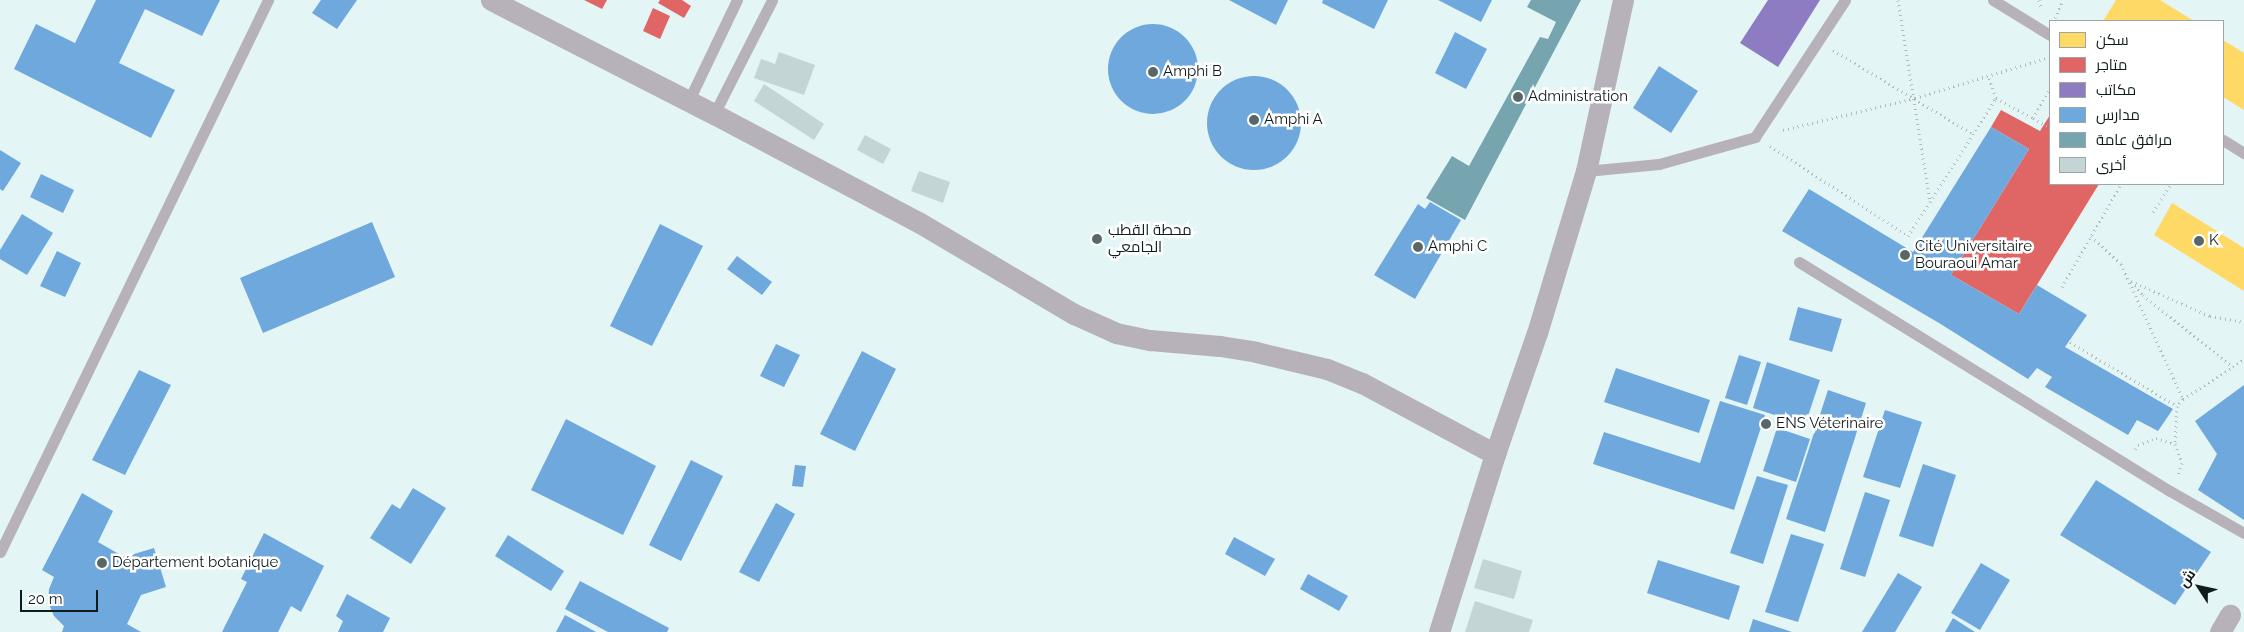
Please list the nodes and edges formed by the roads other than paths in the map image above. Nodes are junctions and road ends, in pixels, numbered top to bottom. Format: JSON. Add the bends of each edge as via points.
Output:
{"nodes":[{"id":1,"x":268,"y":0,"type":"edge"},
{"id":2,"x":491,"y":0,"type":"edge"},
{"id":3,"x":738,"y":0,"type":"edge"},
{"id":4,"x":772,"y":0,"type":"edge"},
{"id":5,"x":1624,"y":0,"type":"edge"},
{"id":6,"x":1845,"y":0,"type":"edge"},
{"id":7,"x":1993,"y":0,"type":"edge"},
{"id":8,"x":2049,"y":34,"type":"edge"},
{"id":9,"x":689,"y":100,"type":"junction"},
{"id":10,"x":714,"y":114,"type":"junction"},
{"id":11,"x":2224,"y":141,"type":"edge"},
{"id":12,"x":2244,"y":153,"type":"edge"},
{"id":13,"x":1586,"y":171,"type":"junction"},
{"id":14,"x":1799,"y":262,"type":"dead end"},
{"id":15,"x":1495,"y":454,"type":"junction"},
{"id":16,"x":2244,"y":534,"type":"edge"},
{"id":17,"x":0,"y":552,"type":"edge"},
{"id":18,"x":1439,"y":632,"type":"edge"}],
"edges":[{"from":1,"to":17,"type":"lane"},
{"from":2,"to":9,"type":"street"},
{"from":3,"to":9,"type":"lane"},
{"from":4,"to":10,"type":"lane"},
{"from":5,"to":13,"type":"street"},
{"from":6,"to":13,"type":"lane","via":[[1755,136],[1659,164]]},
{"from":7,"to":8,"type":"lane"},
{"from":9,"to":10,"type":"street"},
{"from":10,"to":15,"type":"street","via":[[920,223],[1074,314],[1116,333],[1256,352],[1327,369],[1362,383]]},
{"from":11,"to":12,"type":"lane"},
{"from":13,"to":15,"type":"street","via":[[1537,333]]},
{"from":14,"to":16,"type":"lane"},
{"from":15,"to":18,"type":"street"}]}
